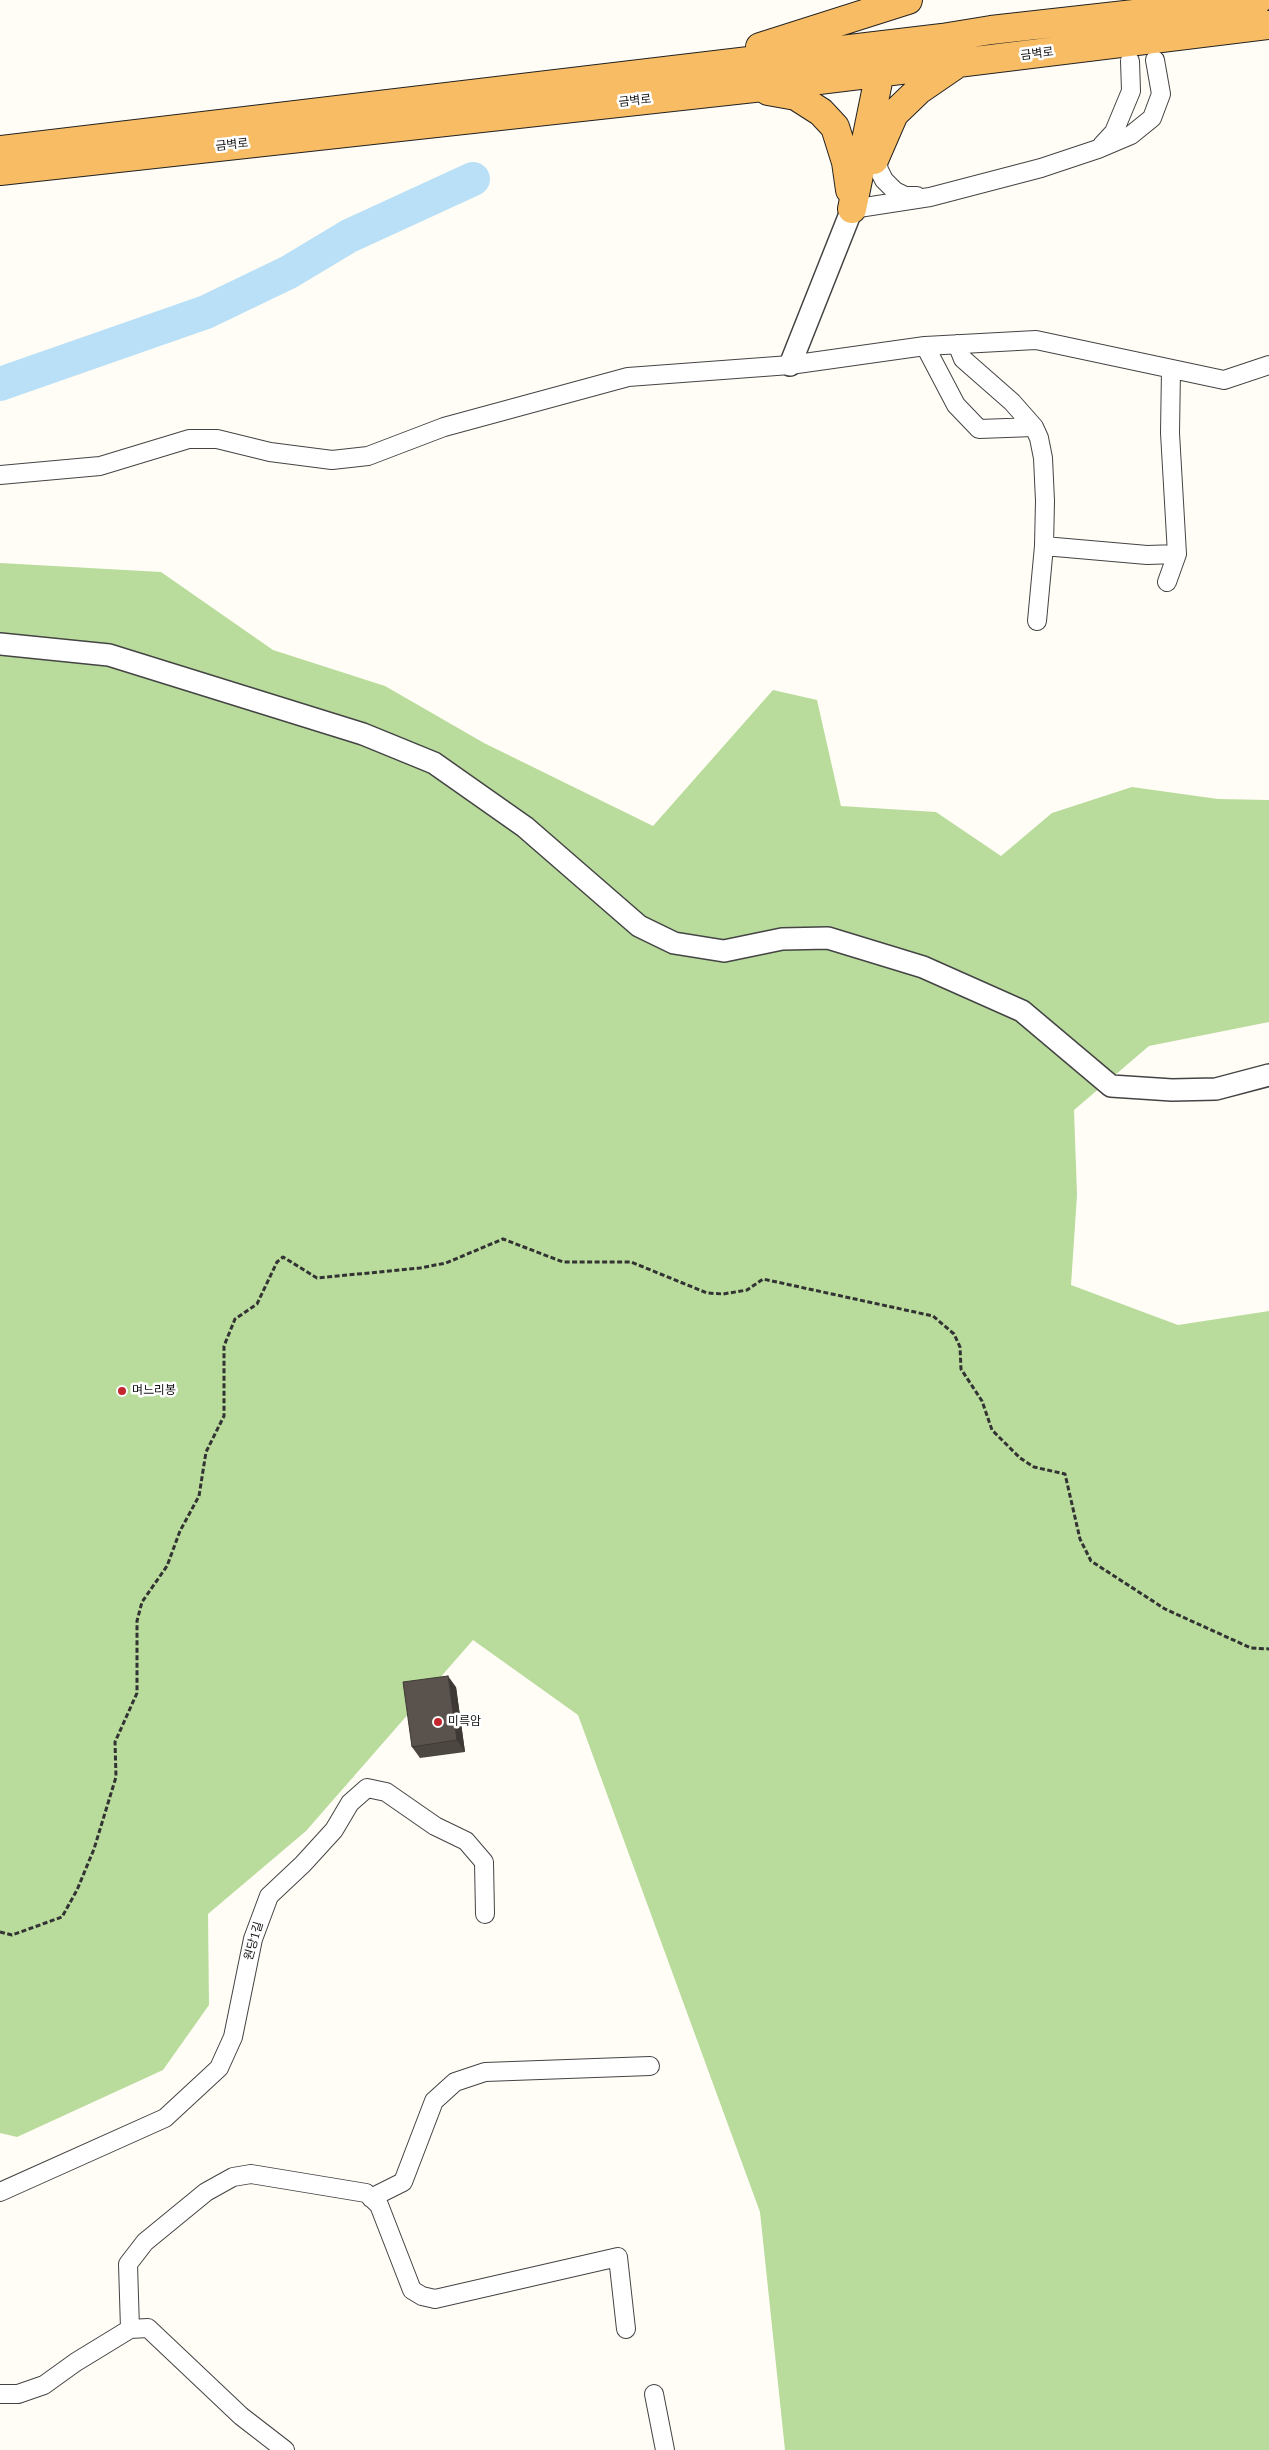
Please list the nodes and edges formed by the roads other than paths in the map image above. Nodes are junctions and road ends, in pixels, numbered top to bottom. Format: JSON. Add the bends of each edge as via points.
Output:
{"nodes":[{"id":1,"x":908,"y":0,"type":"edge"},
{"id":2,"x":1258,"y":0,"type":"edge"},
{"id":3,"x":1269,"y":25,"type":"edge"},
{"id":4,"x":942,"y":38,"type":"junction"},
{"id":5,"x":1155,"y":60,"type":"dead end"},
{"id":6,"x":1130,"y":61,"type":"dead end"},
{"id":7,"x":956,"y":64,"type":"junction"},
{"id":8,"x":702,"y":66,"type":"junction"},
{"id":9,"x":880,"y":72,"type":"junction"},
{"id":10,"x":754,"y":88,"type":"junction"},
{"id":11,"x":1098,"y":149,"type":"junction"},
{"id":12,"x":0,"y":150,"type":"edge"},
{"id":13,"x":876,"y":155,"type":"junction"},
{"id":14,"x":0,"y":171,"type":"edge"},
{"id":15,"x":930,"y":197,"type":"junction"},
{"id":16,"x":852,"y":209,"type":"junction"},
{"id":17,"x":957,"y":344,"type":"junction"},
{"id":18,"x":925,"y":346,"type":"junction"},
{"id":19,"x":790,"y":365,"type":"junction"},
{"id":20,"x":1269,"y":365,"type":"edge"},
{"id":21,"x":1171,"y":369,"type":"junction"},
{"id":22,"x":1034,"y":427,"type":"junction"},
{"id":23,"x":0,"y":475,"type":"edge"},
{"id":24,"x":1044,"y":546,"type":"junction"},
{"id":25,"x":1177,"y":554,"type":"junction"},
{"id":26,"x":1167,"y":582,"type":"dead end"},
{"id":27,"x":1037,"y":621,"type":"dead end"},
{"id":28,"x":0,"y":644,"type":"edge"},
{"id":29,"x":1269,"y":1075,"type":"edge"},
{"id":30,"x":484,"y":1914,"type":"dead end"},
{"id":31,"x":650,"y":2066,"type":"dead end"},
{"id":32,"x":0,"y":2192,"type":"edge"},
{"id":33,"x":371,"y":2198,"type":"junction"},
{"id":34,"x":130,"y":2329,"type":"junction"},
{"id":35,"x":626,"y":2329,"type":"dead end"},
{"id":36,"x":0,"y":2394,"type":"edge"},
{"id":37,"x":654,"y":2394,"type":"dead end"},
{"id":38,"x":285,"y":2450,"type":"edge"},
{"id":39,"x":664,"y":2450,"type":"edge"}],
"edges":[{"from":1,"to":8,"type":"highway"},
{"from":2,"to":4,"type":"highway","name":"금벽로"},
{"from":3,"to":7,"type":"highway","name":"금벽로"},
{"from":4,"to":8,"type":"highway","name":"금벽로"},
{"from":4,"to":9,"type":"highway","via":[[894,60]]},
{"from":5,"to":11,"type":"street","via":[[1161,94],[1152,118],[1131,135]]},
{"from":6,"to":11,"type":"street","via":[[1130,91],[1124,108],[1114,132]]},
{"from":7,"to":9,"type":"highway","name":"금벽로"},
{"from":7,"to":13,"type":"highway","via":[[919,90],[894,114]]},
{"from":8,"to":12,"type":"highway","name":"금벽로"},
{"from":9,"to":10,"type":"highway","name":"금벽로"},
{"from":9,"to":16,"type":"highway"},
{"from":10,"to":14,"type":"highway","name":"금벽로"},
{"from":10,"to":16,"type":"highway","via":[[796,96],[821,112],[835,127],[846,162]]},
{"from":11,"to":15,"type":"street","via":[[1041,168]]},
{"from":13,"to":15,"type":"street","via":[[884,180],[895,190],[905,196]]},
{"from":13,"to":16,"type":"highway"},
{"from":15,"to":16,"type":"street"},
{"from":16,"to":19,"type":"street"},
{"from":17,"to":18,"type":"street"},
{"from":17,"to":21,"type":"street","via":[[1036,340]]},
{"from":17,"to":22,"type":"street","via":[[964,359],[1012,402]]},
{"from":18,"to":19,"type":"street"},
{"from":18,"to":22,"type":"street","via":[[956,405],[979,430]]},
{"from":19,"to":23,"type":"street","via":[[628,377],[444,427],[368,456],[332,460],[270,452],[216,439],[189,439],[100,466]]},
{"from":20,"to":21,"type":"street","via":[[1224,380]]},
{"from":21,"to":25,"type":"street","via":[[1170,433]]},
{"from":22,"to":24,"type":"street","via":[[1043,458]]},
{"from":24,"to":25,"type":"street","via":[[1147,555]]},
{"from":24,"to":27,"type":"street"},
{"from":25,"to":26,"type":"street"},
{"from":28,"to":29,"type":"street","via":[[109,655],[363,734],[434,763],[525,827],[639,926],[674,943],[724,951],[782,939],[828,938],[922,967],[1022,1011],[1111,1086],[1216,1089]]},
{"from":30,"to":32,"type":"street","name":"원당1길","via":[[484,1862],[466,1841],[435,1826],[386,1792],[367,1788],[350,1803],[334,1830],[303,1864],[268,1896],[253,1939],[233,2036],[219,2068],[166,2118]]},
{"from":31,"to":33,"type":"street","via":[[485,2072],[455,2082],[434,2100],[403,2182]]},
{"from":33,"to":34,"type":"street","via":[[366,2193],[251,2174],[234,2177],[206,2192],[145,2242],[128,2264]]},
{"from":33,"to":35,"type":"street","via":[[379,2205],[412,2290],[422,2296],[434,2299],[618,2257]]},
{"from":34,"to":36,"type":"street","via":[[44,2385],[18,2394]]},
{"from":34,"to":38,"type":"street","via":[[148,2328],[241,2416]]},
{"from":37,"to":39,"type":"street"}]}
